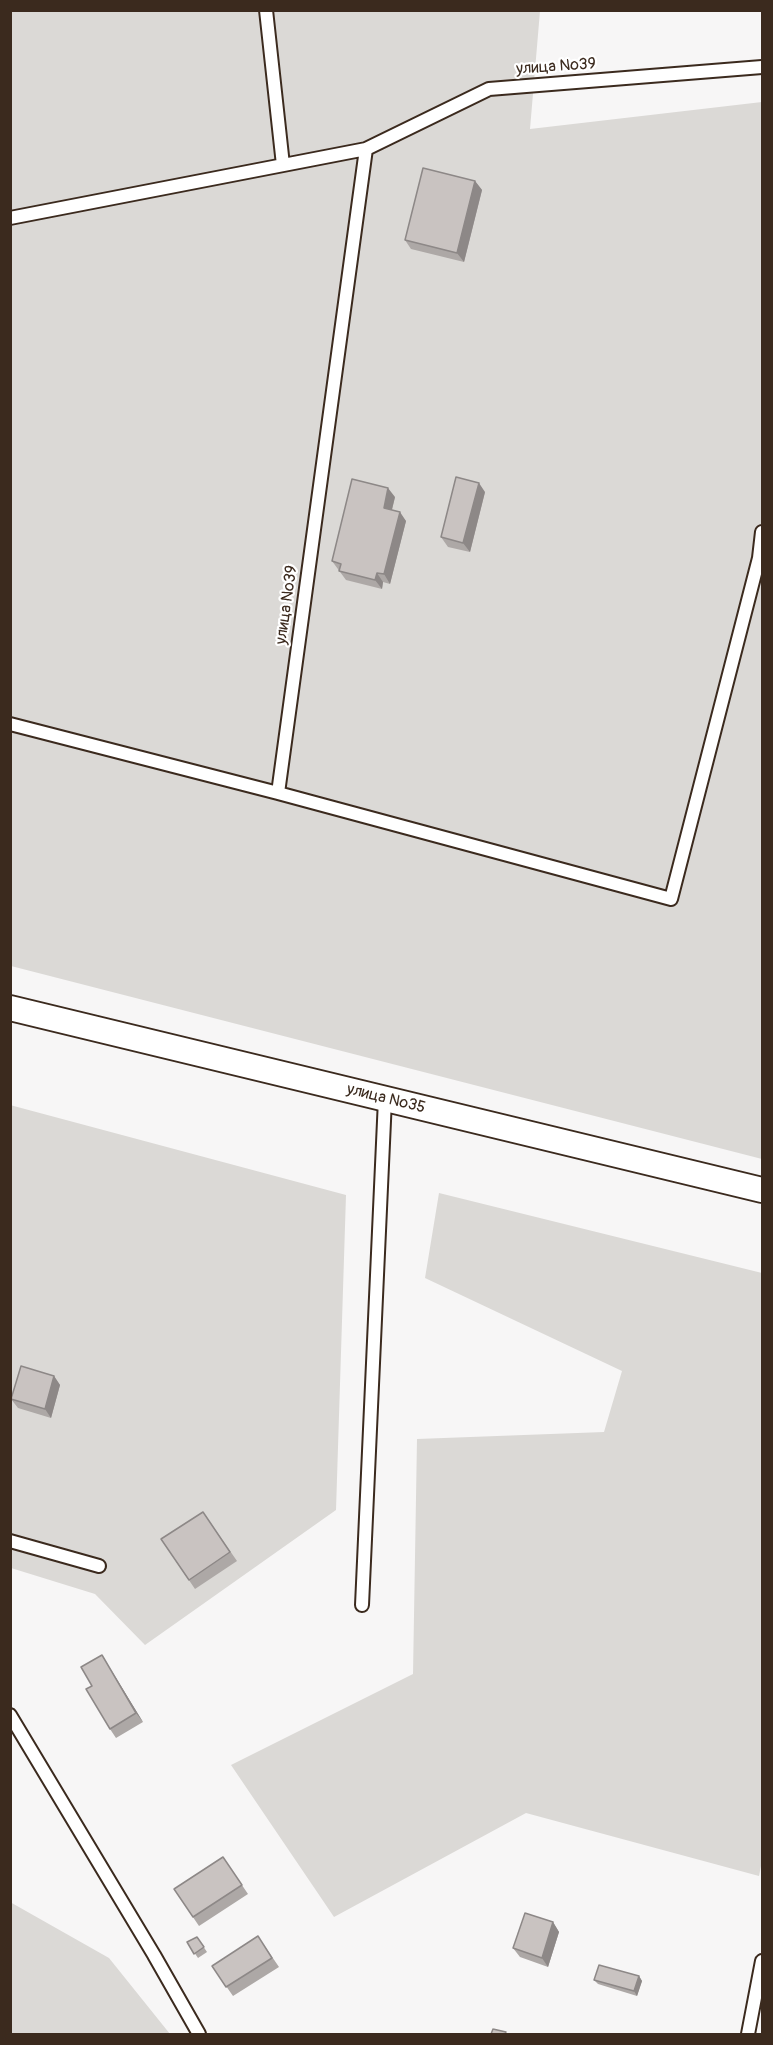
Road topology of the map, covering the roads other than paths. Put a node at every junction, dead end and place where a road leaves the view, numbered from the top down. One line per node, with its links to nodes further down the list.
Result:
1 (266, 10): 4 (lane)
2 (762, 67): 3 (lane, улица №39)
3 (366, 149): 4 (lane, улица №39); 8 (lane, улица №39)
4 (283, 165): 5 (lane, улица №39)
5 (10, 218)
6 (762, 532): 8 (lane)
7 (10, 724): 8 (lane)
8 (278, 793)
9 (10, 1008): 10 (street, улица №35)
10 (385, 1099): 11 (street, улица №35); 14 (lane)
11 (762, 1190)
12 (10, 1541): 13 (lane)
13 (99, 1566)
14 (362, 1605)
15 (10, 1715): 17 (lane)
16 (762, 1961): 18 (lane)
17 (199, 2034)
18 (748, 2034)

